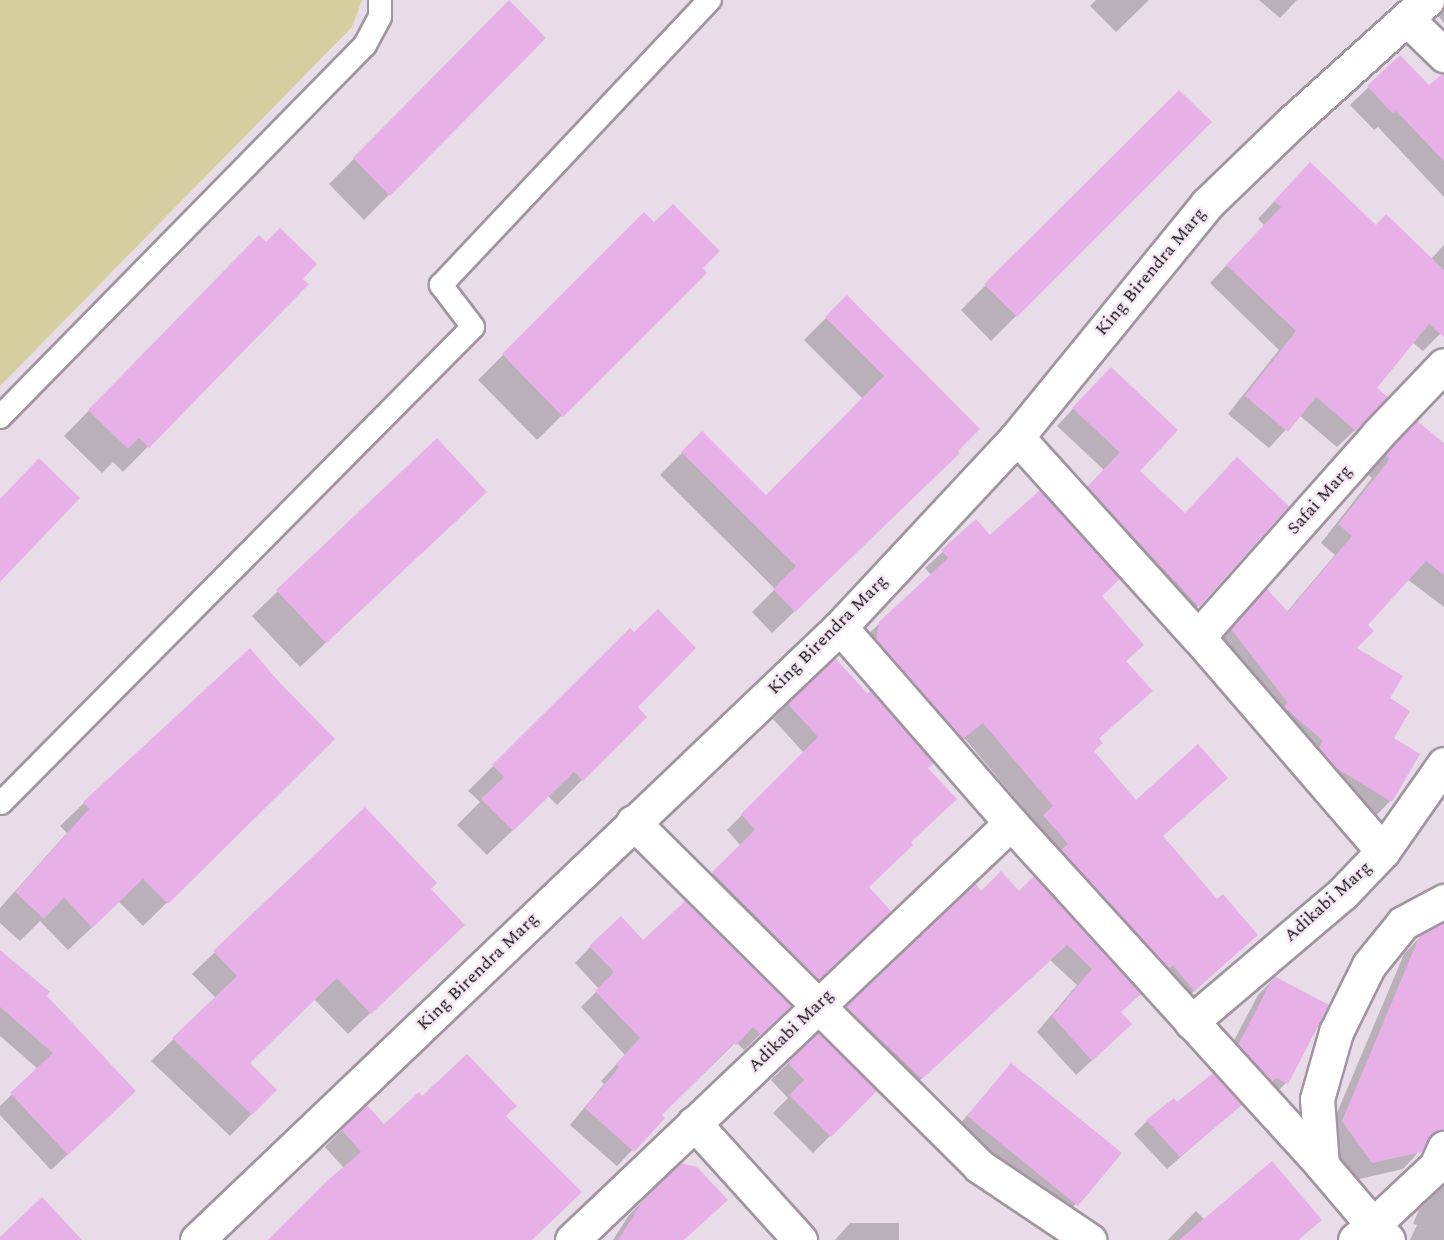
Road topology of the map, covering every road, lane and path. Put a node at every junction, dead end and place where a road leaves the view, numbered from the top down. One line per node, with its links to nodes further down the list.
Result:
1 (380, 0): 6 (lane)
2 (710, 0): 11 (lane)
3 (1417, 9): 4 (street); 7 (street, King Birendra Marg)
4 (1444, 55)
5 (1444, 365): 9 (street, Safai Marg)
6 (0, 417)
7 (1017, 437): 8 (street, King Birendra Marg); 9 (street)
8 (840, 627): 12 (street, King Birendra Marg); 13 (street)
9 (1198, 637): 14 (street)
10 (1444, 764): 14 (street, Adikabi Marg)
11 (0, 804)
12 (633, 822): 16 (street); 22 (street, King Birendra Marg)
13 (1011, 823): 16 (street, Adikabi Marg); 17 (street)
14 (1383, 851): 17 (street, Adikabi Marg)
15 (1444, 901): 20 (street)
16 (817, 1006): 18 (street, Adikabi Marg); 25 (street)
17 (1191, 1022): 20 (street)
18 (694, 1123): 23 (street, Adikabi Marg); 24 (street)
19 (1444, 1148): 21 (street)
20 (1322, 1165): 21 (street)
21 (1372, 1235)
22 (197, 1240)
23 (572, 1240)
24 (800, 1240)
25 (1089, 1240)

